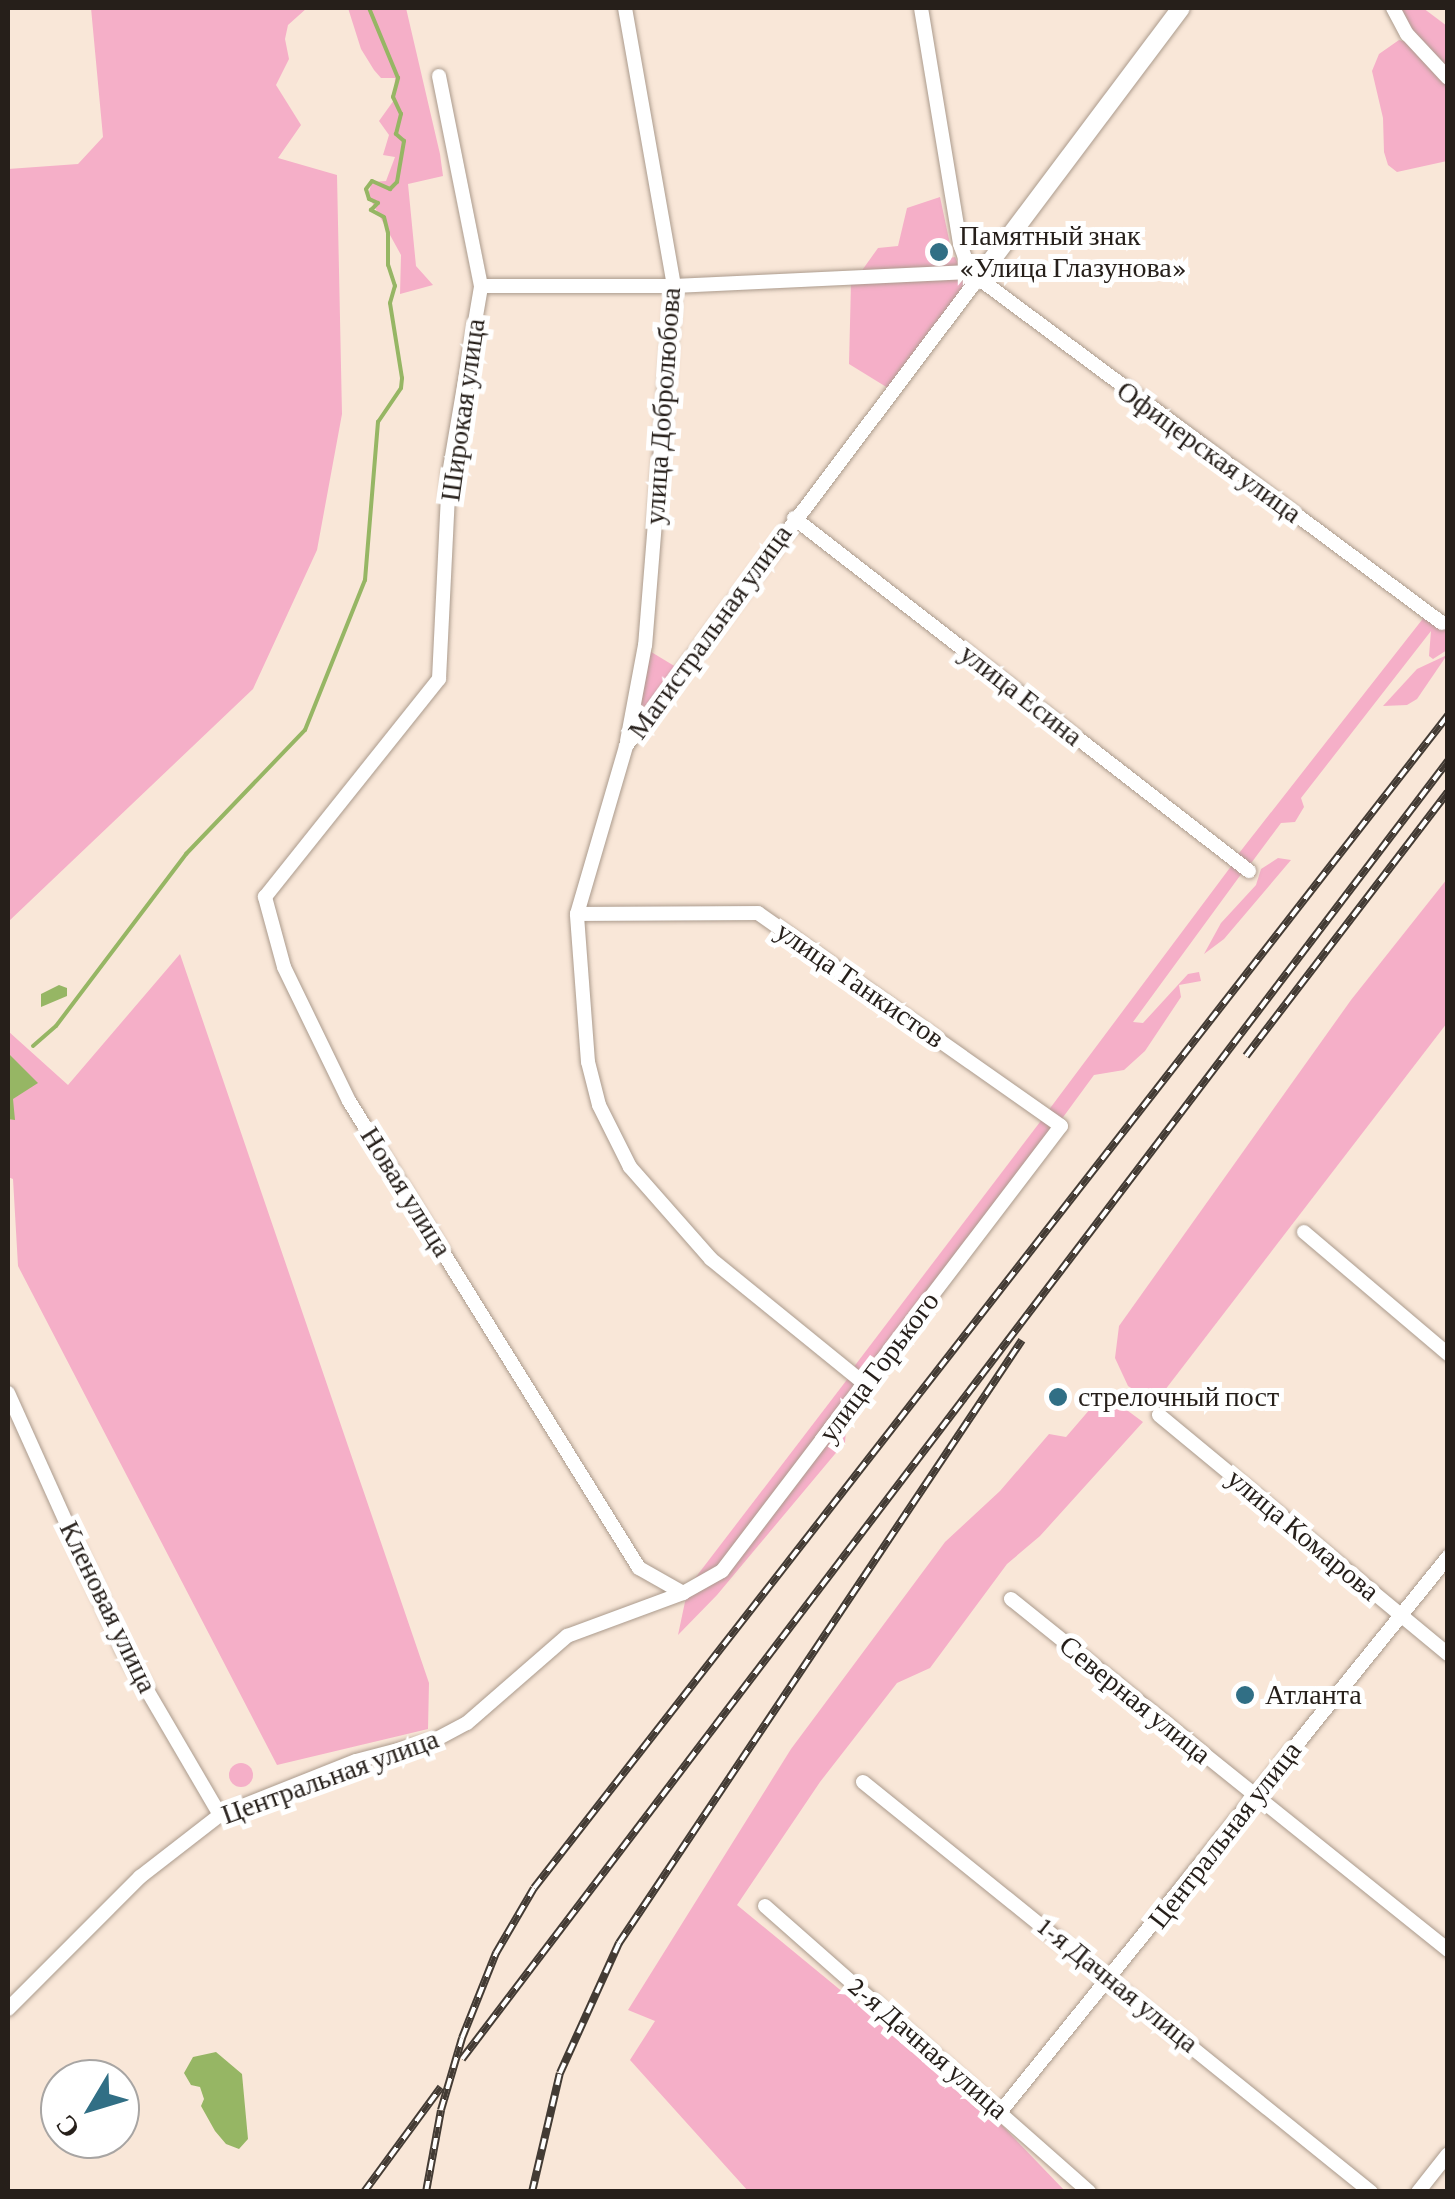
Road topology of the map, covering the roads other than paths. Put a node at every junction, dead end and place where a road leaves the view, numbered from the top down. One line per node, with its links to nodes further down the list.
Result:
1 (625, 8): 9 (street, улица Добролюбова)
2 (921, 8): 7 (street)
3 (1182, 8): 7 (street, Магистральная улица)
4 (1393, 8): 6 (street)
5 (439, 76): 8 (street)
6 (1448, 78)
7 (973, 276): 9 (street, Широкая улица); 10 (street, Магистральная улица); 11 (street, Офицерская улица)
8 (481, 286): 9 (street, Широкая улица); 13 (street, Широкая улица)
9 (674, 286): 12 (street, улица Добролюбова)
10 (794, 518): 12 (street, Магистральная улица); 14 (street, улица Есина)
11 (1442, 624)
12 (626, 746): 15 (street, Магистральная улица)
13 (368, 768): 23 (street, Новая улица)
14 (1248, 872)
15 (577, 914): 16 (street, улица Танкистов); 19 (street, Магистральная улица)
16 (1061, 1126): 19 (street, улица Горького)
17 (1304, 1232): 18 (street)
18 (1448, 1354)
19 (866, 1385): 23 (street, улица Горького)
20 (8, 1393): 29 (street, Кленовая улица)
21 (1159, 1415): 25 (street, улица Комарова)
22 (1448, 1557): 25 (street, Центральная улица)
23 (683, 1593): 29 (street, Центральная улица)
24 (1011, 1598): 28 (street, Северная улица)
25 (1400, 1615): 26 (street, улица Комарова); 28 (street, Центральная улица)
26 (1448, 1654)
27 (863, 1782): 32 (street, 1-я Дачная улица)
28 (1254, 1797): 31 (street, Северная улица); 32 (street, Центральная улица)
29 (220, 1815): 33 (street, Центральная улица)
30 (765, 1906): 34 (street, 2-я Дачная улица)
31 (1448, 1950)
32 (1112, 1979): 34 (street, Центральная улица); 37 (street, 1-я Дачная улица)
33 (8, 2009)
34 (1002, 2111): 36 (street, 2-я Дачная улица)
35 (1448, 2154): 38 (street)
36 (1089, 2192)
37 (1371, 2192)
38 (1418, 2192)

